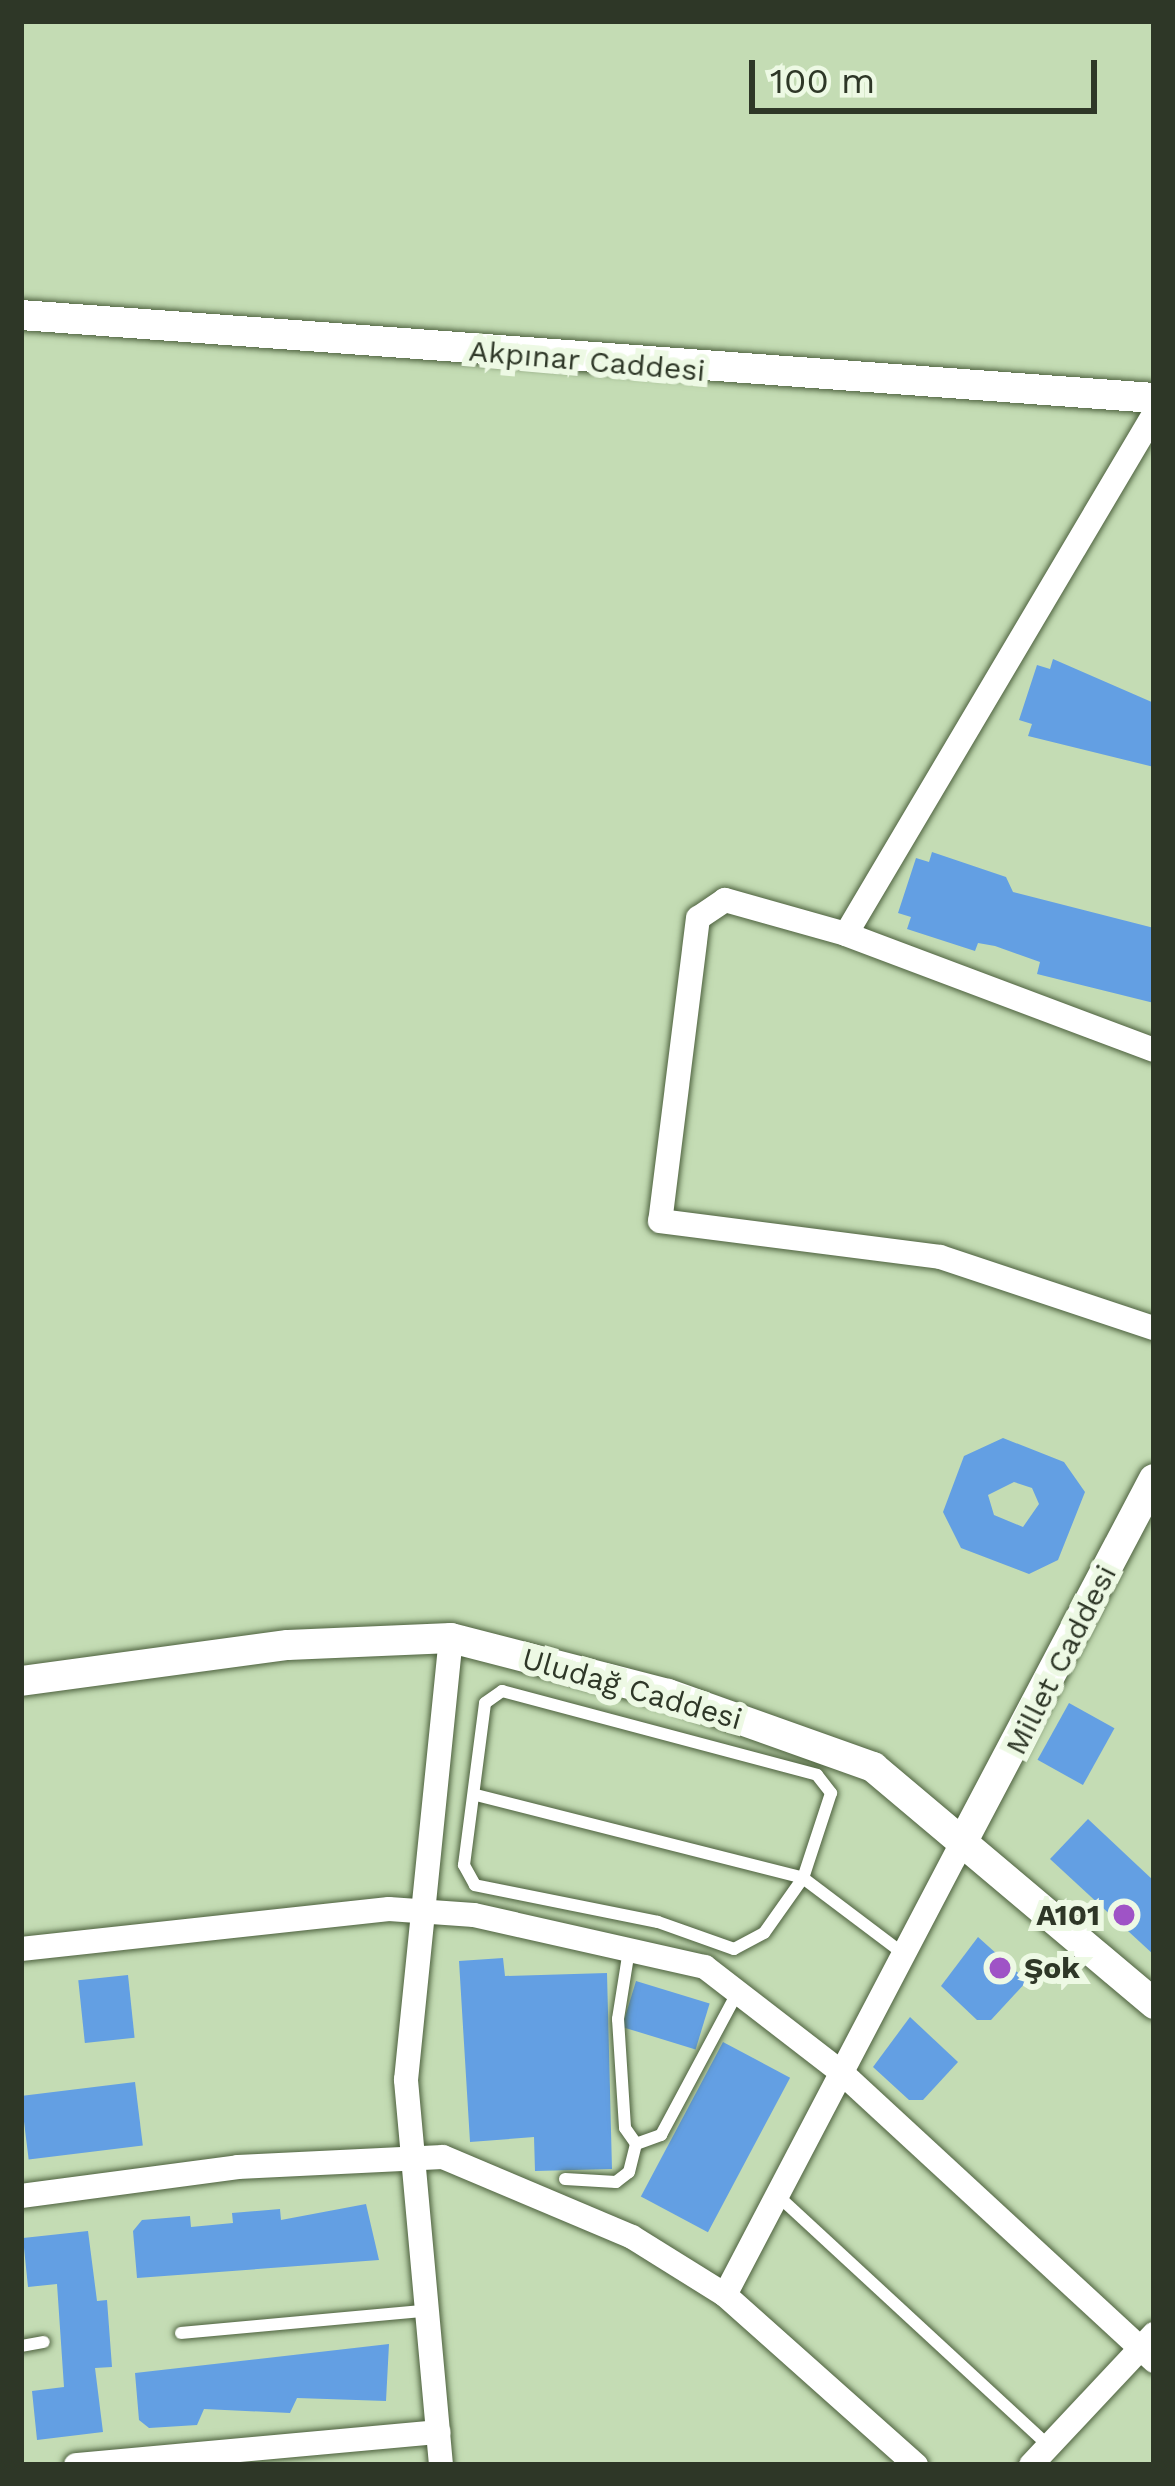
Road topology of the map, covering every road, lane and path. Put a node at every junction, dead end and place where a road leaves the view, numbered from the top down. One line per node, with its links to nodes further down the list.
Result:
1 (21, 315): 2 (street, Akpınar Caddesi)
2 (1154, 398)
3 (1154, 414): 4 (street)
4 (846, 934): 5 (street); 6 (street)
5 (1154, 1050)
6 (1154, 1328)
7 (1154, 1479): 11 (street, Millet Caddesi)
8 (452, 1638): 9 (street, Uludağ Caddesi); 11 (street, Uludağ Caddesi); 13 (street)
9 (21, 1682)
10 (476, 1795): 12 (lane); 12 (lane); 12 (lane)
11 (964, 1839): 16 (street); 18 (street, Uludağ Caddesi)
12 (802, 1878): 16 (lane)
13 (417, 1911): 14 (street); 15 (street); 21 (street)
14 (21, 1948)
15 (629, 1950): 17 (street); 20 (lane)
16 (904, 1954): 19 (street)
17 (738, 1992): 19 (street); 20 (lane)
18 (1154, 2004)
19 (842, 2072): 23 (street); 30 (street)
20 (636, 2144): 22 (lane)
21 (407, 2159): 24 (street); 25 (street); 26 (street)
22 (565, 2180)
23 (777, 2195): 25 (street); 32 (lane)
24 (21, 2196)
25 (725, 2295): 35 (street)
26 (424, 2311): 27 (lane); 31 (street)
27 (181, 2333)
28 (44, 2342): 29 (lane)
29 (21, 2346)
30 (1150, 2348): 32 (street)
31 (438, 2432): 33 (street); 34 (street)
32 (1049, 2446): 36 (street)
33 (76, 2465)
34 (442, 2465)
35 (916, 2465)
36 (1031, 2465)

